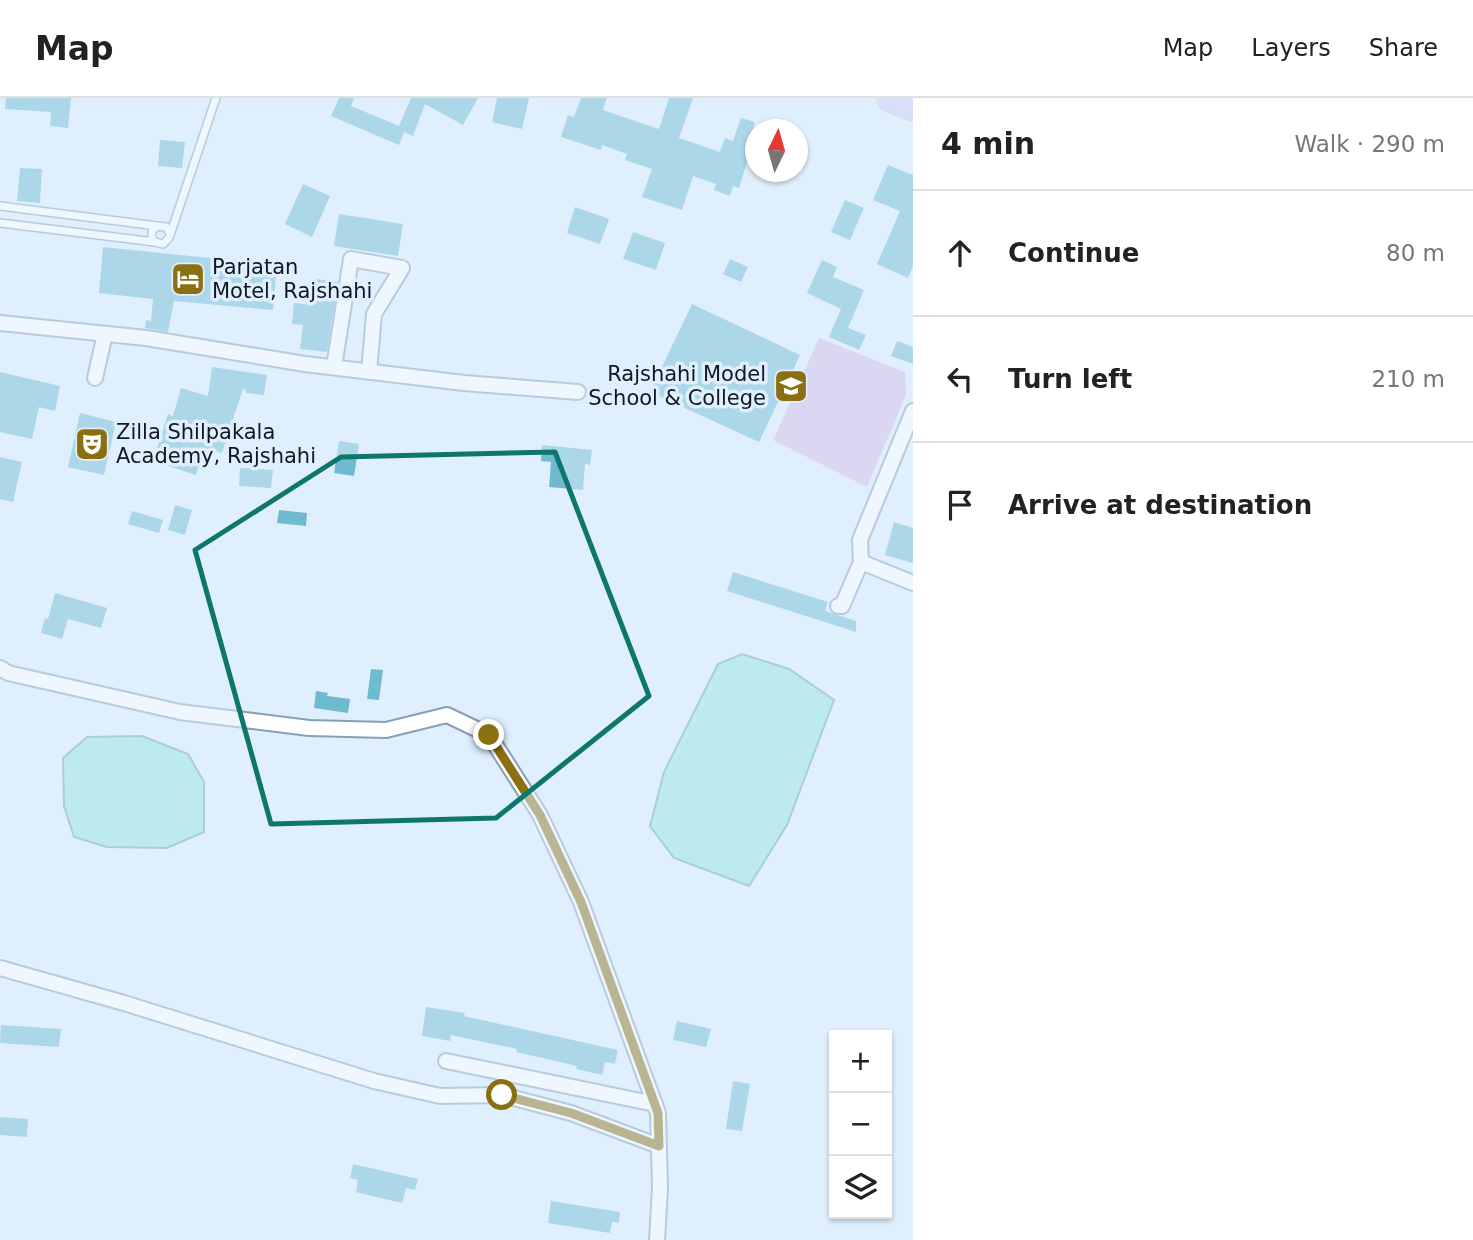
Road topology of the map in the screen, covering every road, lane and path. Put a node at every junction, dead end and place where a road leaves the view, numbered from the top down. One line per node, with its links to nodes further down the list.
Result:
1 (216, 98): 7 (lane)
2 (891, 98): 3 (highway)
3 (913, 107)
4 (0, 206): 6 (lane)
5 (0, 223): 8 (lane)
6 (157, 226): 7 (lane); 8 (lane)
7 (169, 238): 8 (lane)
8 (155, 242)
9 (0, 323): 10 (street)
10 (105, 334): 11 (street); 13 (street)
11 (334, 368): 12 (street); 12 (street)
12 (369, 372): 14 (street)
13 (95, 378)
14 (578, 392)
15 (913, 411): 16 (street)
16 (861, 562): 17 (street); 18 (street)
17 (913, 583)
18 (838, 606)
19 (0, 668): 22 (street)
20 (0, 968): 23 (street)
21 (446, 1061): 22 (street)
22 (654, 1104): 23 (street)
23 (659, 1146): 24 (street)
24 (657, 1240)

